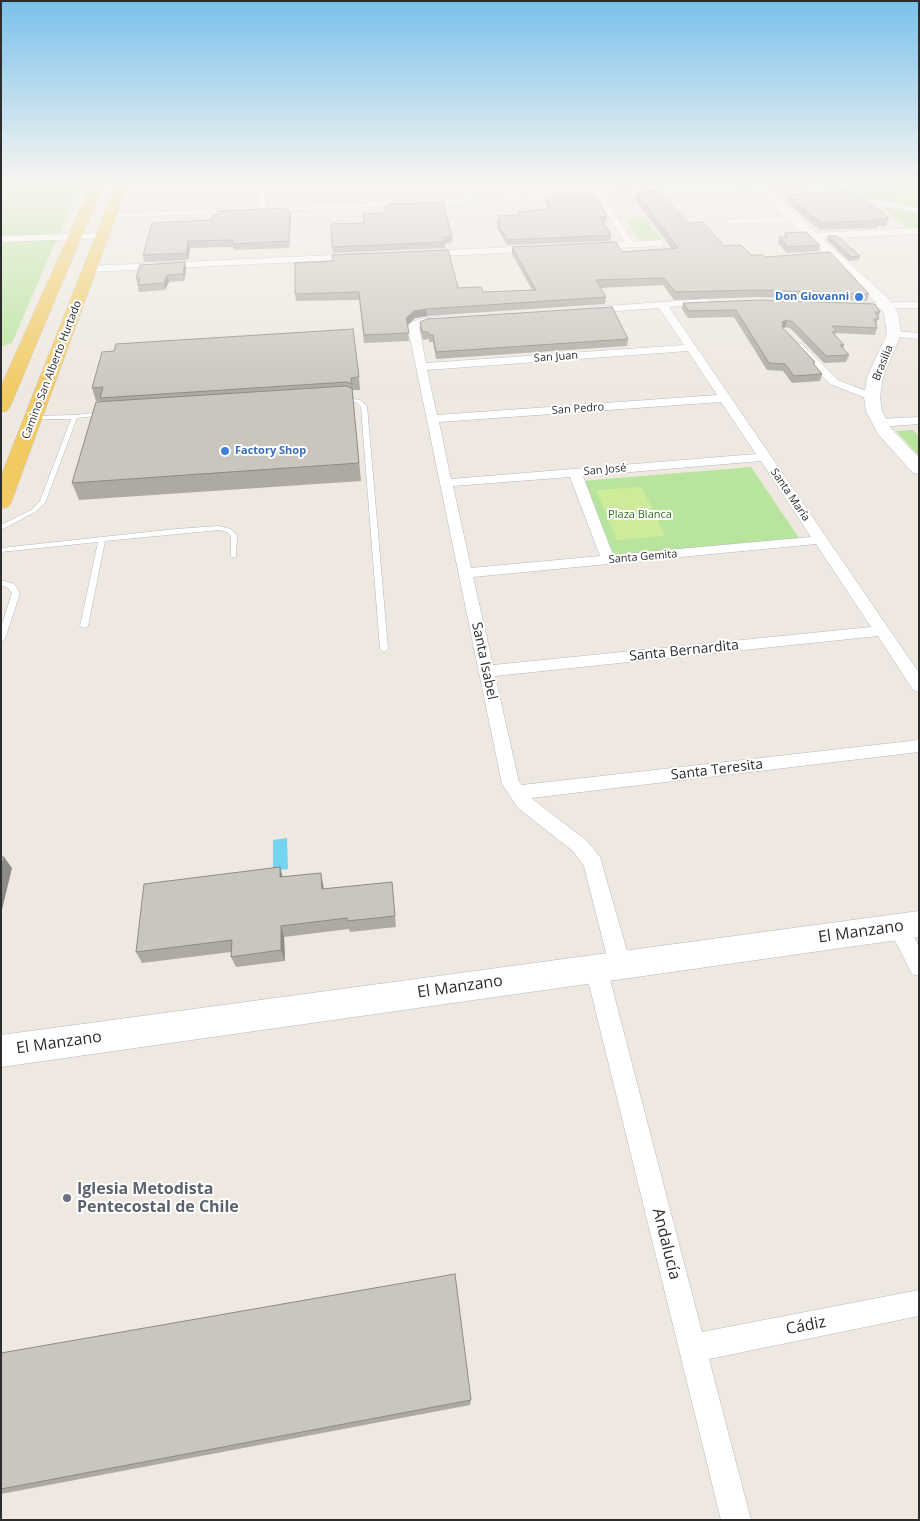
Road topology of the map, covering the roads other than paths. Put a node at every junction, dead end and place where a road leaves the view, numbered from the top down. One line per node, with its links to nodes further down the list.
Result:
1 (68, 252): 23 (main road)
2 (96, 252): 7 (main road, Camino San Alberto Hurtado)
3 (462, 252): 5 (street)
4 (825, 252): 12 (street, Brasilia)
5 (420, 254)
6 (362, 257): 7 (street)
7 (90, 269): 25 (main road, Camino San Alberto Hurtado)
8 (718, 302): 9 (street)
9 (662, 305): 13 (street); 18 (street, Santa María)
10 (843, 305): 12 (street)
11 (919, 305): 12 (street)
12 (887, 307): 15 (street, Brasilia)
13 (577, 311)
14 (455, 319): 19 (street, Santa Isabel)
15 (894, 334): 16 (street); 20 (street, Brasilia)
16 (919, 336)
17 (792, 339): 20 (street)
18 (691, 348): 19 (street, San Juan); 21 (street, Santa María)
19 (421, 367): 27 (street, Santa Isabel)
20 (872, 397): 29 (street, Brasilia)
21 (725, 398): 27 (street, San Pedro); 30 (street, Santa María)
22 (338, 399): 46 (lane)
23 (1, 407)
24 (111, 414): 26 (lane)
25 (34, 416): 26 (lane); 34 (main road, Camino San Alberto Hurtado)
26 (75, 417): 35 (lane)
27 (432, 419): 33 (street, Santa Isabel)
28 (919, 420): 29 (street)
29 (879, 423): 31 (street, Brasilia)
30 (765, 457): 32 (street, San José); 37 (street, Santa María)
31 (919, 469)
32 (574, 472): 33 (street, San José); 40 (street)
33 (446, 482): 41 (street, Santa Isabel)
34 (1, 503)
35 (1, 528)
36 (102, 539): 38 (lane); 39 (lane); 43 (lane)
37 (820, 540): 40 (street, Santa Gemita); 44 (street, Santa María)
38 (1, 550)
39 (234, 556)
40 (608, 560): 41 (street, Santa Gemita)
41 (465, 574): 47 (street, Santa Isabel)
42 (1, 582): 45 (lane)
43 (84, 626)
44 (882, 631): 47 (street, Santa Bernardita); 48 (street, Santa María)
45 (1, 639)
46 (384, 649)
47 (486, 671): 50 (street, Santa Isabel)
48 (919, 686)
49 (919, 746): 50 (street, Santa Teresita)
50 (516, 793): 52 (street, Santa Isabel)
51 (909, 926): 52 (street, El Manzano); 53 (street)
52 (608, 966): 54 (street, El Manzano); 56 (street, Andalucía)
53 (919, 967)
54 (1, 1051)
55 (919, 1303): 56 (street, Cádiz)
56 (692, 1348): 57 (street, Andalucía)
57 (736, 1520)

